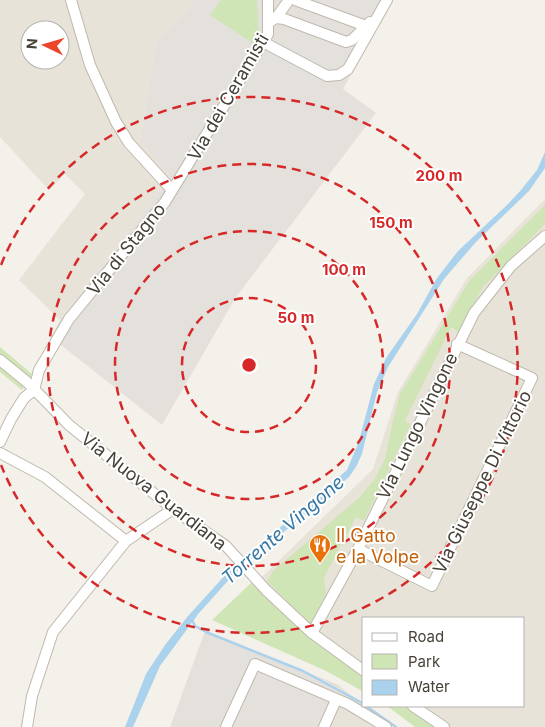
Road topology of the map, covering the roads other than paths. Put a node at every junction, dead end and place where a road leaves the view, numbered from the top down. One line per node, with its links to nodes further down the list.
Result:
1 (71, 0): 10 (street, Via di Stagno)
2 (268, 0): 7 (street, Via dei Ceramisti)
3 (289, 0): 7 (street)
4 (295, 0): 8 (street)
5 (387, 0): 6 (street)
6 (378, 15): 8 (street); 9 (street)
7 (272, 21): 8 (street); 9 (street, Via dei Ceramisti)
8 (366, 26)
9 (263, 42): 10 (street, Via dei Ceramisti)
10 (172, 190): 14 (street, Via di Stagno)
11 (545, 236): 12 (street, Via Lungo Vingone)
12 (457, 344): 19 (street, Via Lungo Vingone); 19 (street, Via Giuseppe Di Vittorio)
13 (0, 360): 14 (street, Via Nuova Guardiana)
14 (34, 390): 15 (street, Via di Stagno); 17 (street, Via Nuova Guardiana)
15 (0, 442)
16 (0, 454): 18 (street)
17 (174, 509): 18 (street); 20 (street, Via Nuova Guardiana)
18 (126, 541): 24 (street)
19 (358, 549): 20 (street, Via Lungo Vingone)
20 (312, 633): 21 (street, Via Nuova Guardiana)
21 (362, 670)
22 (336, 700): 25 (street); 26 (street); 27 (street)
23 (414, 707): 28 (street)
24 (27, 727)
25 (226, 727)
26 (324, 727)
27 (386, 727)
28 (444, 727)

